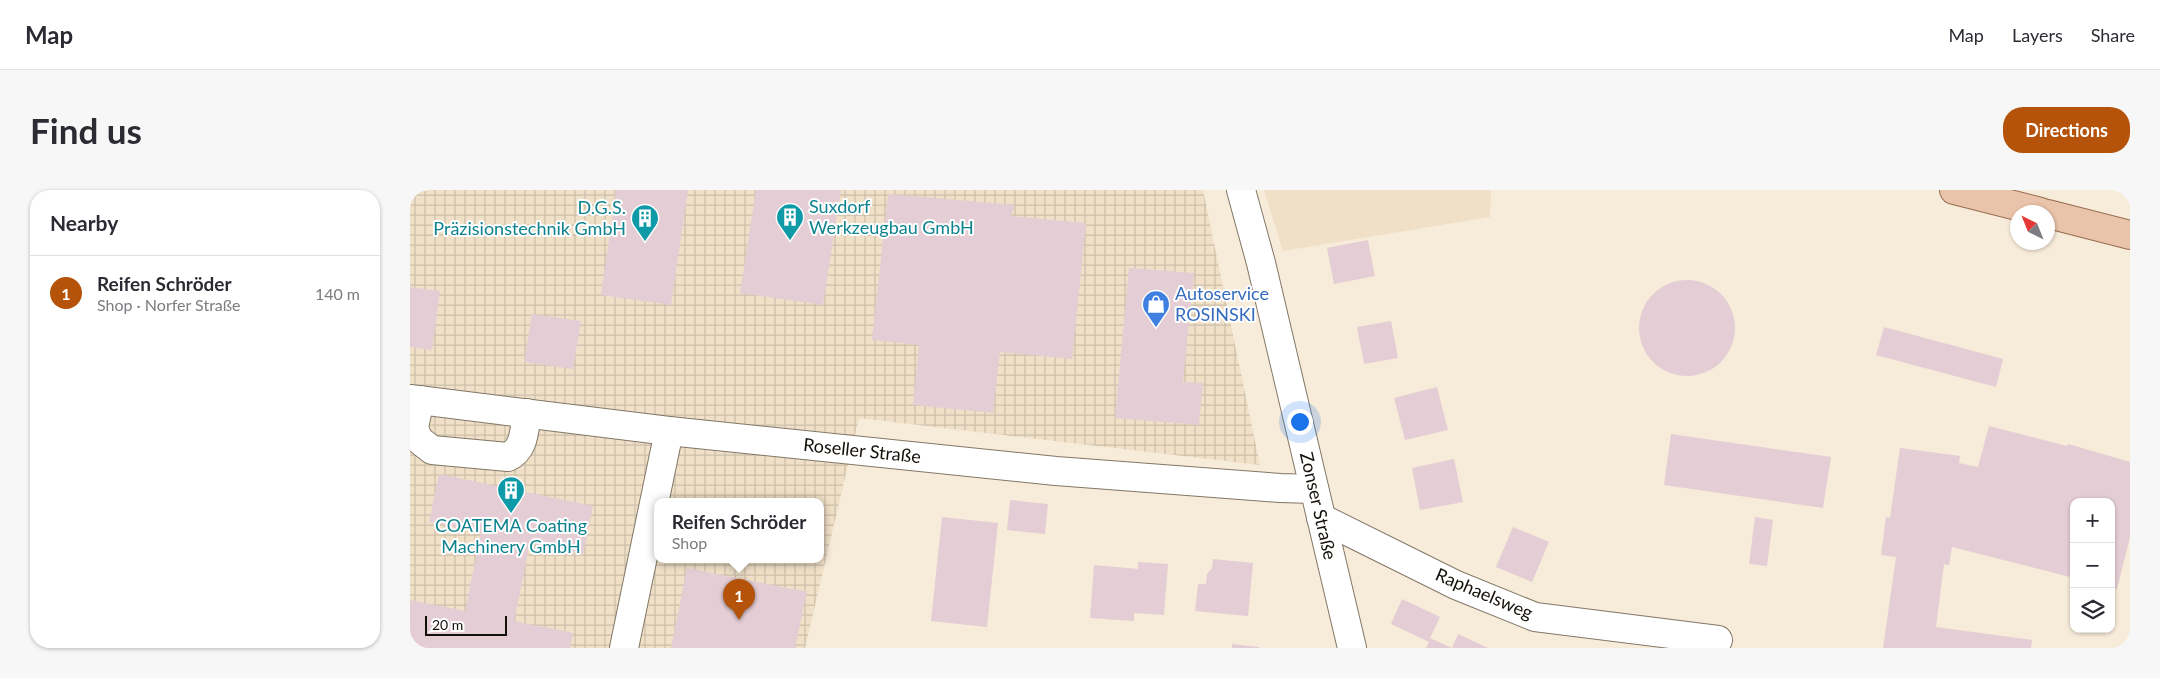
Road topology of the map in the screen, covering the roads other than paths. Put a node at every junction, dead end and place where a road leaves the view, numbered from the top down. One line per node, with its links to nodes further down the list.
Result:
1 (1241, 190): 9 (street, Zonser Straße)
2 (1954, 190): 3 (main road)
3 (2013, 205)
4 (2055, 216): 5 (main road)
5 (2130, 235)
6 (415, 400): 7 (street, Roseller Straße); 7 (street)
7 (527, 413): 8 (street, Roseller Straße)
8 (669, 430): 9 (street, Roseller Straße); 10 (street)
9 (1314, 488): 12 (street, Zonser Straße)
10 (655, 498)
11 (654, 503): 14 (street)
12 (1321, 518): 13 (street, Raphaelsweg); 15 (street, Zonser Straße)
13 (1718, 640)
14 (624, 648)
15 (1352, 648)

